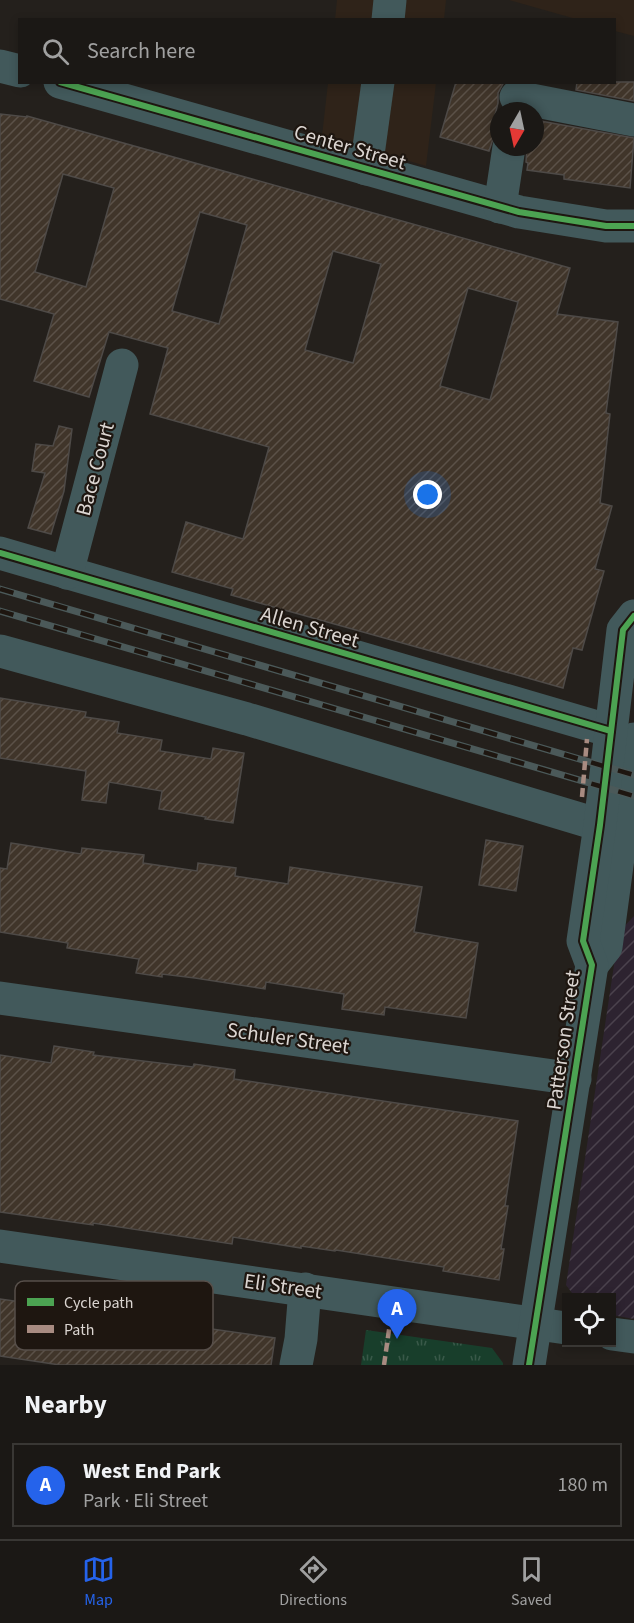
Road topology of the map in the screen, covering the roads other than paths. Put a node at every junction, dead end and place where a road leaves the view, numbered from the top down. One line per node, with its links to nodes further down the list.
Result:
1 (390, 0): 2 (street)
2 (388, 18)
3 (0, 66): 4 (street)
4 (18, 70)
5 (67, 84): 10 (street, Center Street)
6 (378, 84): 10 (street)
7 (517, 97): 8 (street)
8 (634, 120)
9 (508, 156): 11 (street)
10 (366, 169): 11 (street, Center Street)
11 (500, 207): 12 (street, Center Street)
12 (634, 226)
13 (122, 365): 15 (street, Bace Court)
14 (0, 553): 15 (street, Allen Street)
15 (67, 573): 18 (street, Allen Street)
16 (634, 616): 18 (street, Patterson Street)
17 (0, 651): 19 (street)
18 (622, 735): 19 (street, Patterson Street); 20 (street, Patterson Street)
19 (600, 825): 21 (street, Patterson Street)
20 (625, 884): 21 (street, Patterson Street)
21 (592, 965): 23 (street, Patterson Street)
22 (0, 998): 23 (street, Schuler Street)
23 (575, 1079): 26 (street, Patterson Street)
24 (0, 1245): 25 (street, Eli Street)
25 (305, 1289): 26 (street, Eli Street); 30 (street)
26 (535, 1323): 27 (street, Eli Street); 31 (street, Patterson Street)
27 (562, 1327)
28 (616, 1335): 29 (street)
29 (634, 1337)
30 (296, 1365)
31 (529, 1365)

